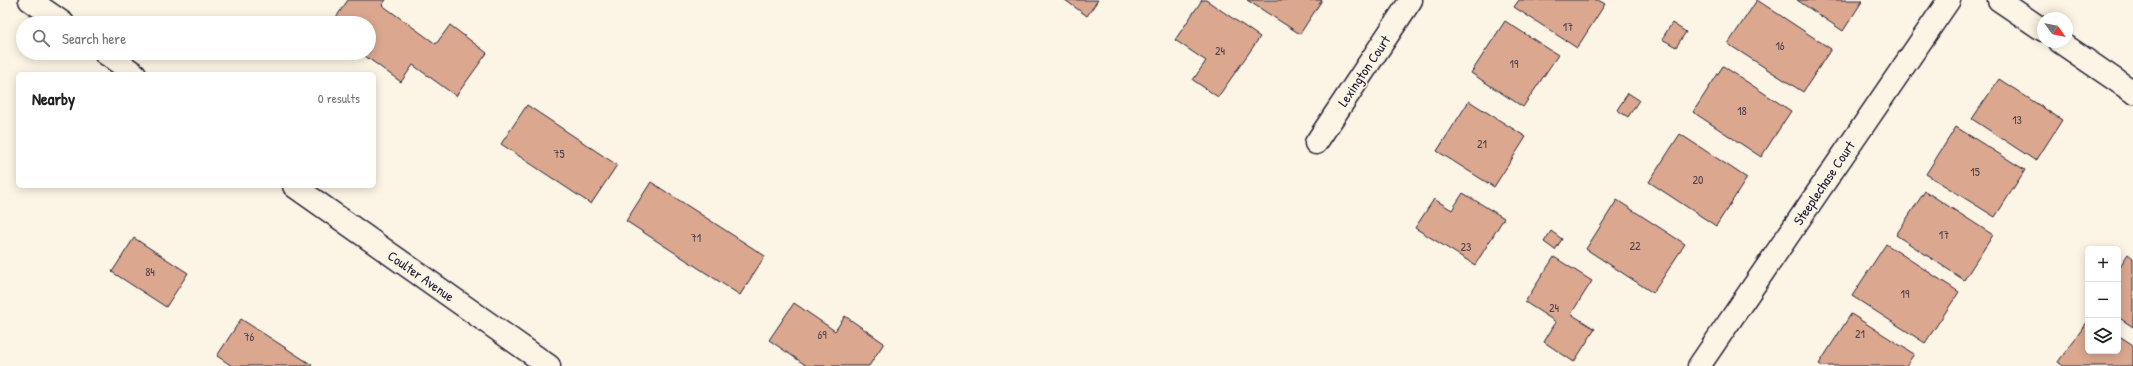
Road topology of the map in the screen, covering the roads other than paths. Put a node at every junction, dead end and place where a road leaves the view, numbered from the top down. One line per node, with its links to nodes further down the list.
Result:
1 (30, 0): 5 (street)
2 (1411, 0): 11 (street, Lexington Court)
3 (1949, 0): 14 (street, Steeplechase Court)
4 (1999, 0): 6 (street)
5 (53, 16)
6 (2037, 26)
7 (2069, 48): 10 (street)
8 (115, 60): 9 (street)
9 (132, 72)
10 (2133, 92)
11 (1316, 143)
12 (297, 188): 13 (street, Coulter Avenue)
13 (549, 366)
14 (1699, 366)

